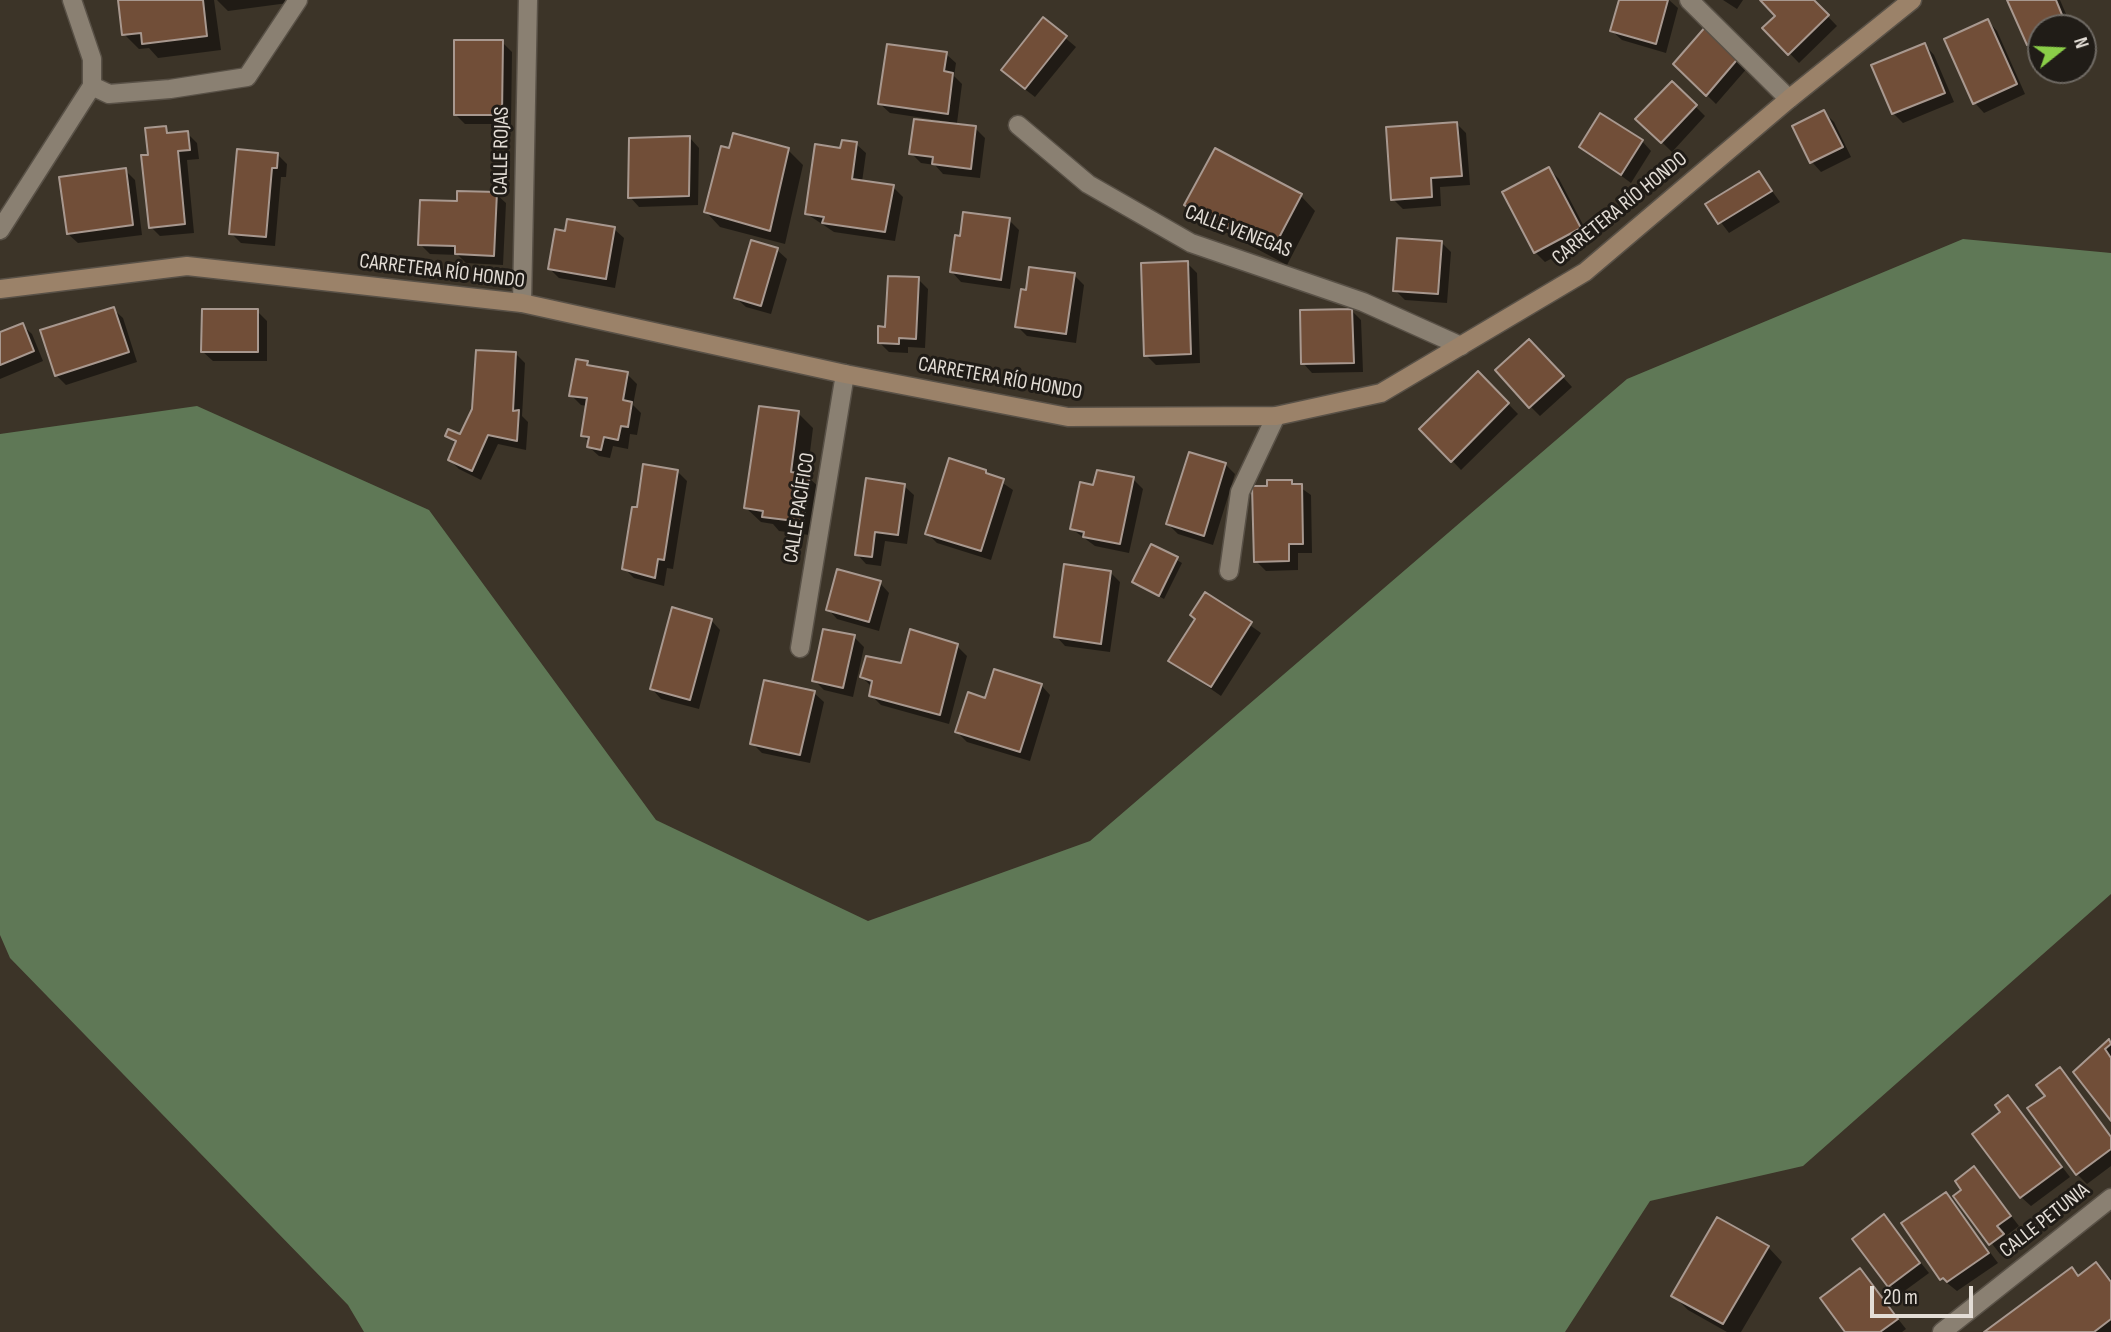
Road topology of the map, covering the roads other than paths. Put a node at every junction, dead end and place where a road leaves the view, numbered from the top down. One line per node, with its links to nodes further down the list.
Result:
1 (72, 0): 6 (street)
2 (298, 0): 6 (street)
3 (528, 0): 11 (street, CALLE ROJAS)
4 (1689, 0): 7 (street)
5 (1912, 0): 7 (street, CARRETERA RÍO HONDO)
6 (92, 86): 9 (street)
7 (1789, 99): 12 (street, CARRETERA RÍO HONDO)
8 (1018, 125): 12 (street, CALLE VENEGAS)
9 (0, 230)
10 (0, 289): 11 (street, CARRETERA RÍO HONDO)
11 (522, 303): 13 (street, CARRETERA RÍO HONDO)
12 (1461, 346): 14 (street, CARRETERA RÍO HONDO)
13 (845, 374): 14 (street, CARRETERA RÍO HONDO); 16 (street, CALLE PACÍFICO)
14 (1276, 416): 15 (street)
15 (1228, 571)
16 (800, 648)
17 (2111, 1198): 18 (street, CALLE PETUNIA)
18 (1942, 1332)

